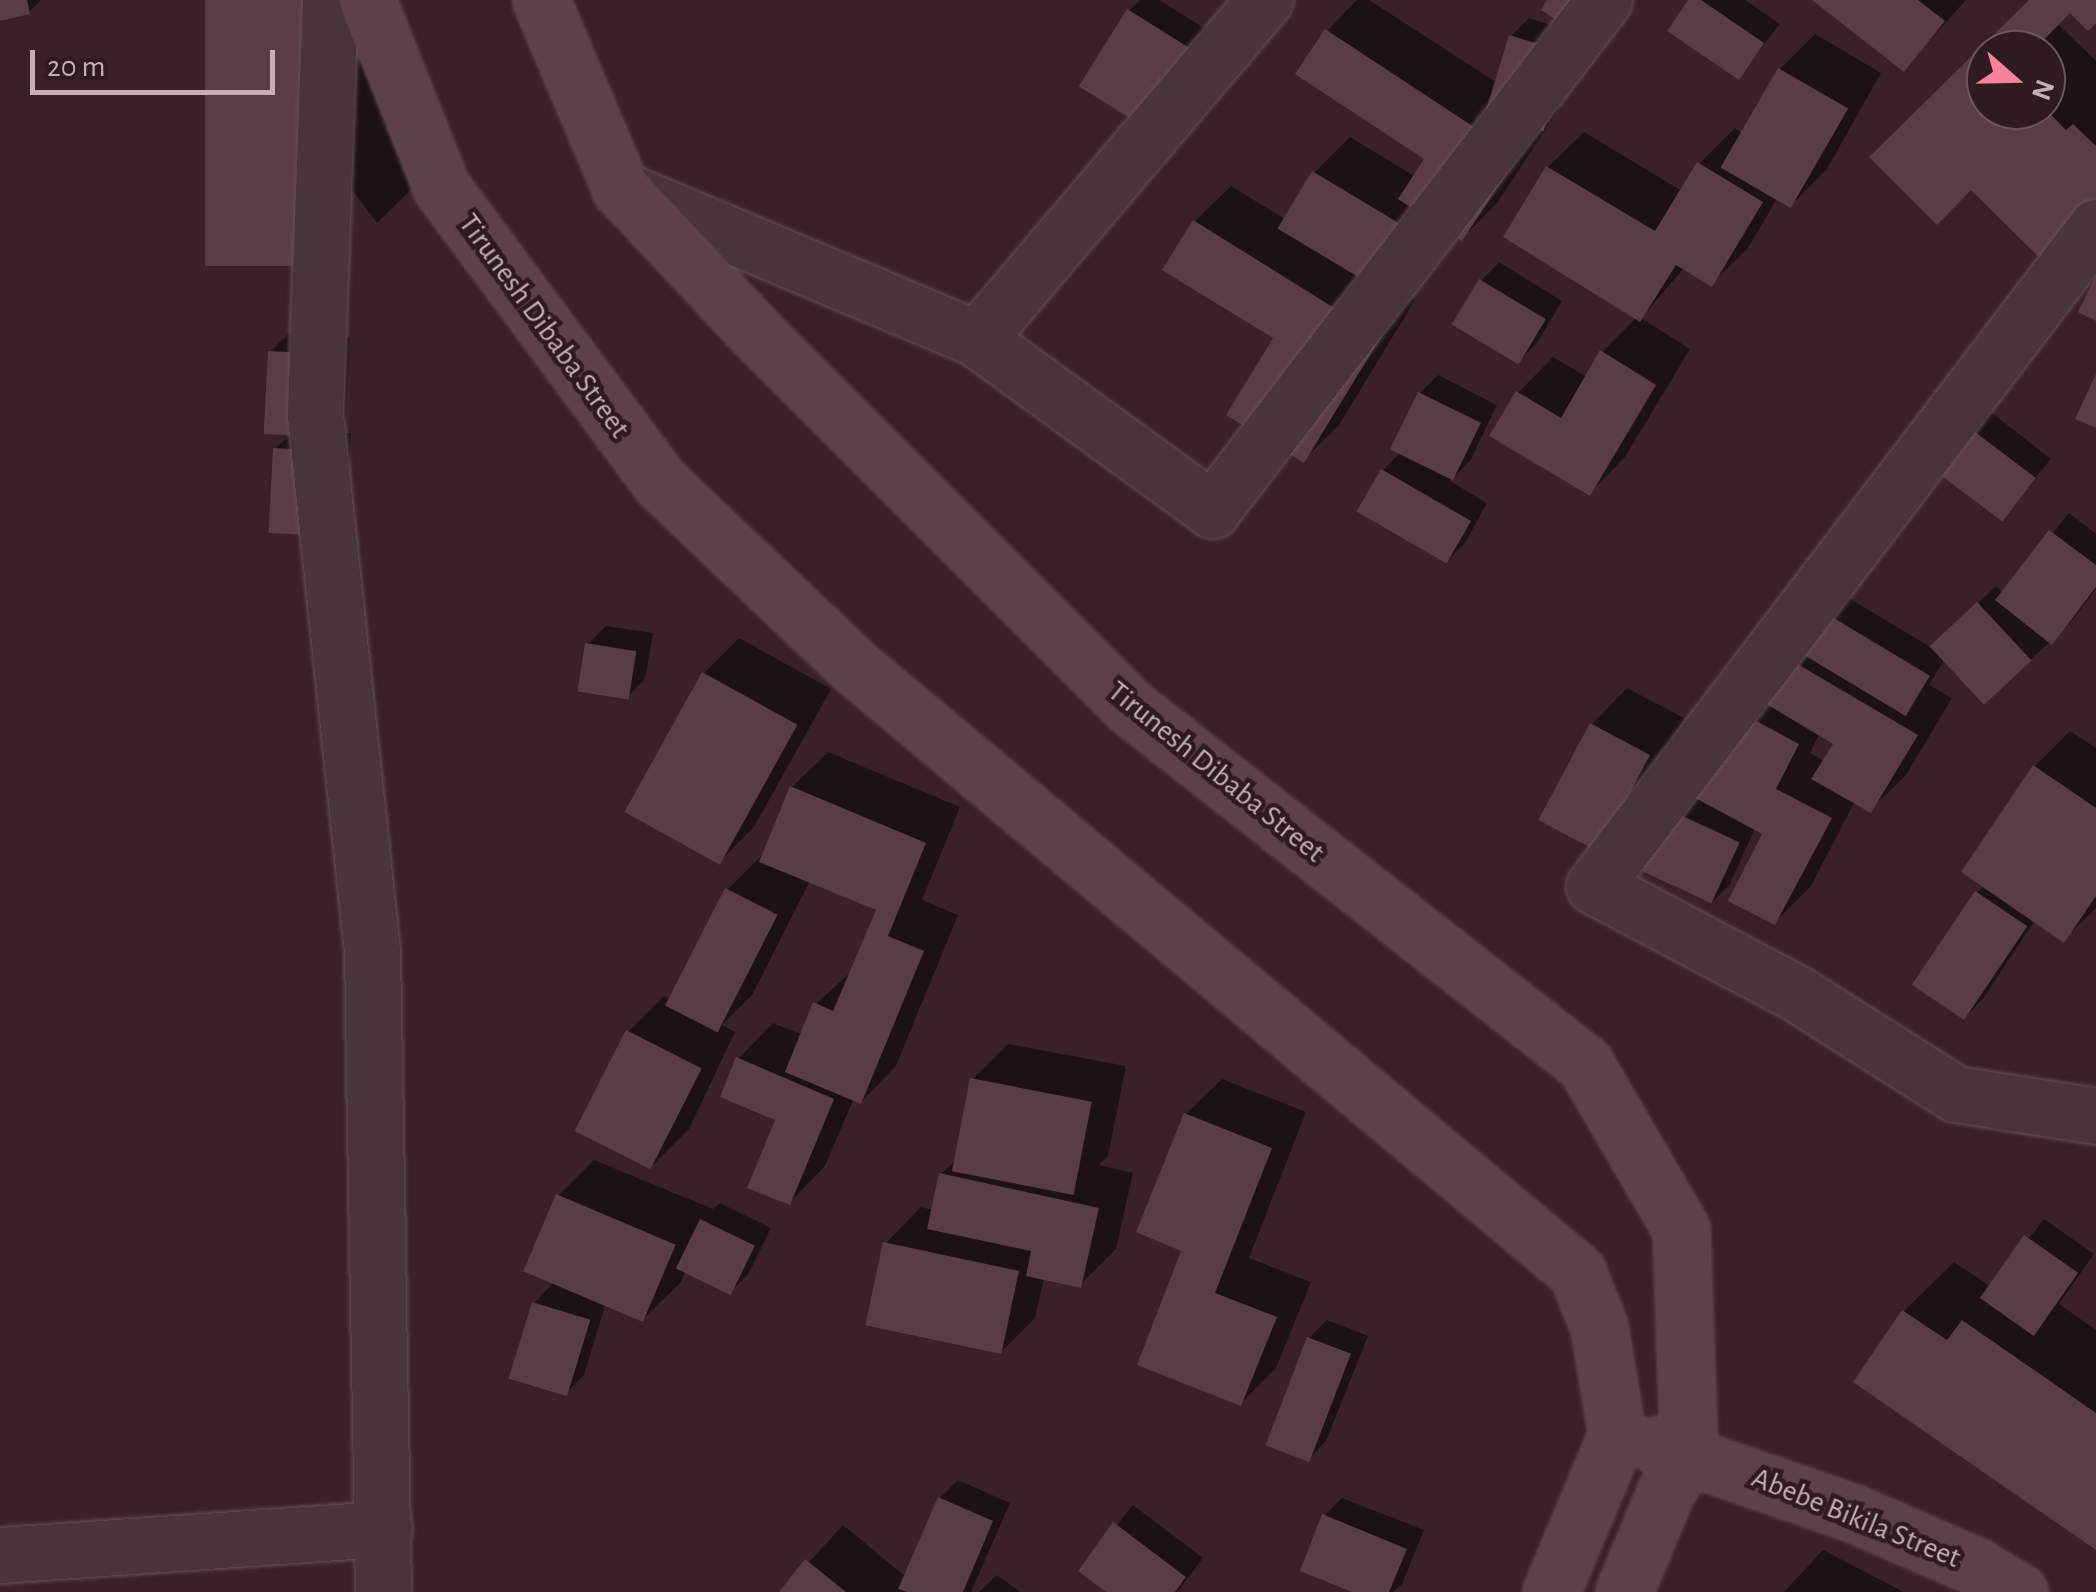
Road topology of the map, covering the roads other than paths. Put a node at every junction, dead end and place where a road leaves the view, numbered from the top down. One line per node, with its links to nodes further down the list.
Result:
1 (330, 0): 12 (street)
2 (367, 0): 10 (main road, Tirunesh Dibaba Street)
3 (541, 0): 6 (main road, Tirunesh Dibaba Street)
4 (1265, 0): 8 (street)
5 (1604, 0): 8 (street)
6 (621, 189): 8 (street); 11 (main road, Tirunesh Dibaba Street)
7 (2088, 250): 9 (street)
8 (977, 339)
9 (2096, 1116)
10 (1618, 1434): 11 (main road, Abebe Bikila Street); 15 (main road)
11 (1689, 1455): 16 (main road); 17 (main road, Abebe Bikila Street)
12 (384, 1529): 13 (street); 14 (street)
13 (0, 1555)
14 (383, 1592)
15 (1550, 1592)
16 (1624, 1592)
17 (2019, 1592)

